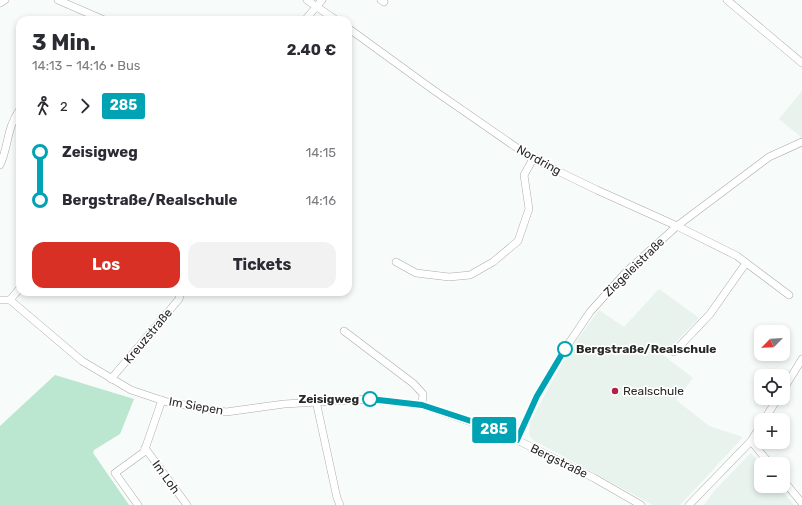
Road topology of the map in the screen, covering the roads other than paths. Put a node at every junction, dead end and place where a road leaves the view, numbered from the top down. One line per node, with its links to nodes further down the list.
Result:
1 (5, 0): 6 (street)
2 (58, 0): 8 (street)
3 (307, 0): 7 (street)
4 (322, 0): 7 (street)
5 (727, 0): 12 (street)
6 (0, 3)
7 (317, 6): 9 (street); 10 (street)
8 (95, 16)
9 (308, 16)
10 (331, 16)
11 (352, 31): 15 (street, Nordring)
12 (802, 63)
13 (16, 115): 16 (street)
14 (802, 142): 17 (street, Ziegeleistraße)
15 (533, 159): 17 (street, Nordring); 18 (street)
16 (0, 165)
17 (677, 226): 19 (street, Nordring); 34 (street, Ziegeleistraße)
18 (396, 262)
19 (746, 263): 21 (street, Nordring); 26 (street)
20 (16, 293): 24 (street)
21 (788, 295)
22 (180, 296): 28 (street, Kreuzstraße)
23 (0, 300): 24 (street)
24 (10, 300): 28 (street, Im Siepen)
25 (344, 331): 32 (street)
26 (674, 352)
27 (802, 359): 29 (street)
28 (111, 379): 30 (street, Im Siepen)
29 (790, 379)
30 (162, 400): 31 (street, Im Siepen); 36 (street, Im Loh)
31 (316, 401): 32 (street, Im Siepen); 42 (street)
32 (422, 405): 34 (street, Bergstraße)
33 (754, 436): 35 (street)
34 (517, 440): 43 (street, Bergstraße)
35 (751, 441): 37 (street); 44 (street)
36 (145, 448): 40 (street, Im Loh); 41 (street, Im Loh)
37 (764, 457)
38 (790, 488): 39 (street)
39 (802, 503)
40 (138, 505)
41 (187, 505)
42 (340, 505)
43 (641, 505)
44 (689, 505)

